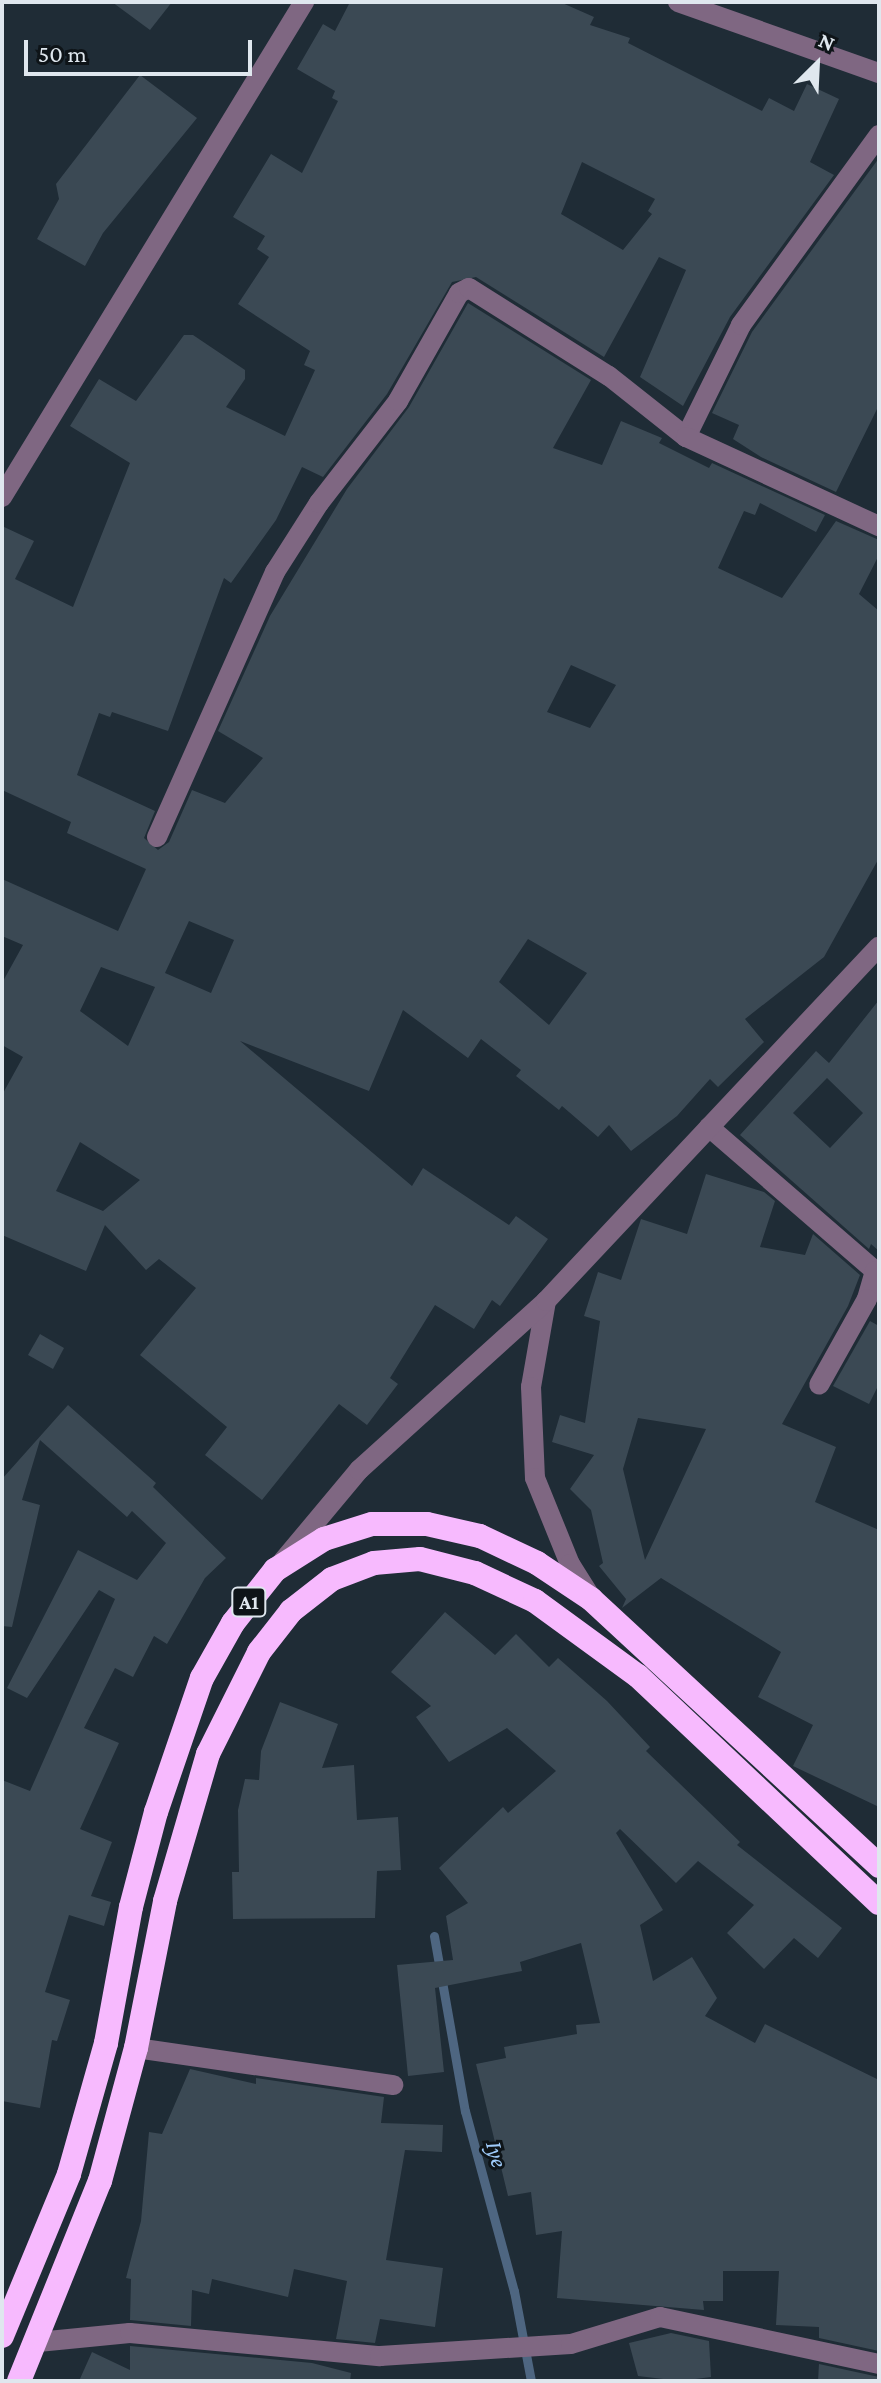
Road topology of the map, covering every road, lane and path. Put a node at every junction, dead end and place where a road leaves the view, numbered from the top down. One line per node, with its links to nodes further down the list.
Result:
1 (304, 2): 6 (street)
2 (678, 2): 3 (street)
3 (879, 73)
4 (879, 135): 5 (street)
5 (686, 437): 7 (street); 8 (street)
6 (2, 497)
7 (879, 526)
8 (157, 837)
9 (879, 947): 10 (street)
10 (709, 1127): 11 (street); 12 (street)
11 (546, 1301): 13 (street); 14 (street)
12 (819, 1385)
13 (275, 1570): 14 (highway, A1); 19 (highway, A1)
14 (591, 1599): 15 (highway, A1)
15 (879, 1866)
16 (879, 1903): 17 (highway, A1)
17 (136, 2048): 18 (street); 20 (highway, A1)
18 (393, 2085)
19 (2, 2336)
20 (38, 2342): 21 (street); 22 (highway, A1)
21 (879, 2364)
22 (19, 2381)

